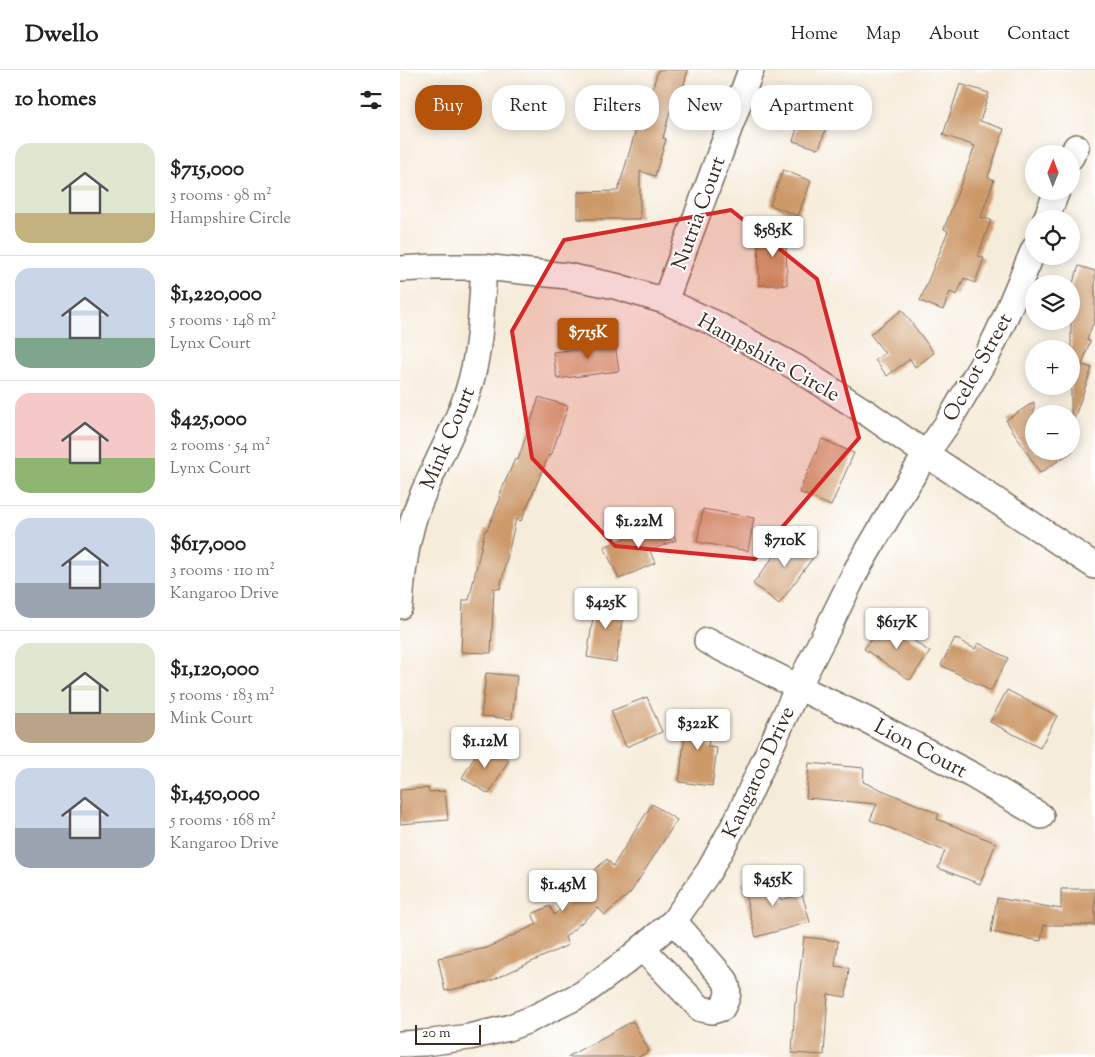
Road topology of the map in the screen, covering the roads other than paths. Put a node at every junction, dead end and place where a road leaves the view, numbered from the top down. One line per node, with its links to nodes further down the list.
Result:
1 (751, 70): 5 (street, Nutria Court)
2 (1027, 265): 6 (street, Ocelot Street)
3 (484, 267): 4 (street, Hampshire Circle); 5 (street, Hampshire Circle); 8 (street, Mink Court)
4 (400, 269)
5 (665, 300): 6 (street, Hampshire Circle)
6 (926, 454): 7 (street, Hampshire Circle); 10 (street, Kangaroo Drive)
7 (1095, 566)
8 (400, 606)
9 (707, 641): 10 (street, Lion Court)
10 (798, 687): 11 (street, Lion Court); 12 (street, Kangaroo Drive)
11 (1041, 816)
12 (674, 921): 13 (street, Kangaroo Drive); 13 (street)
13 (642, 948): 14 (street, Kangaroo Drive)
14 (400, 1044)

